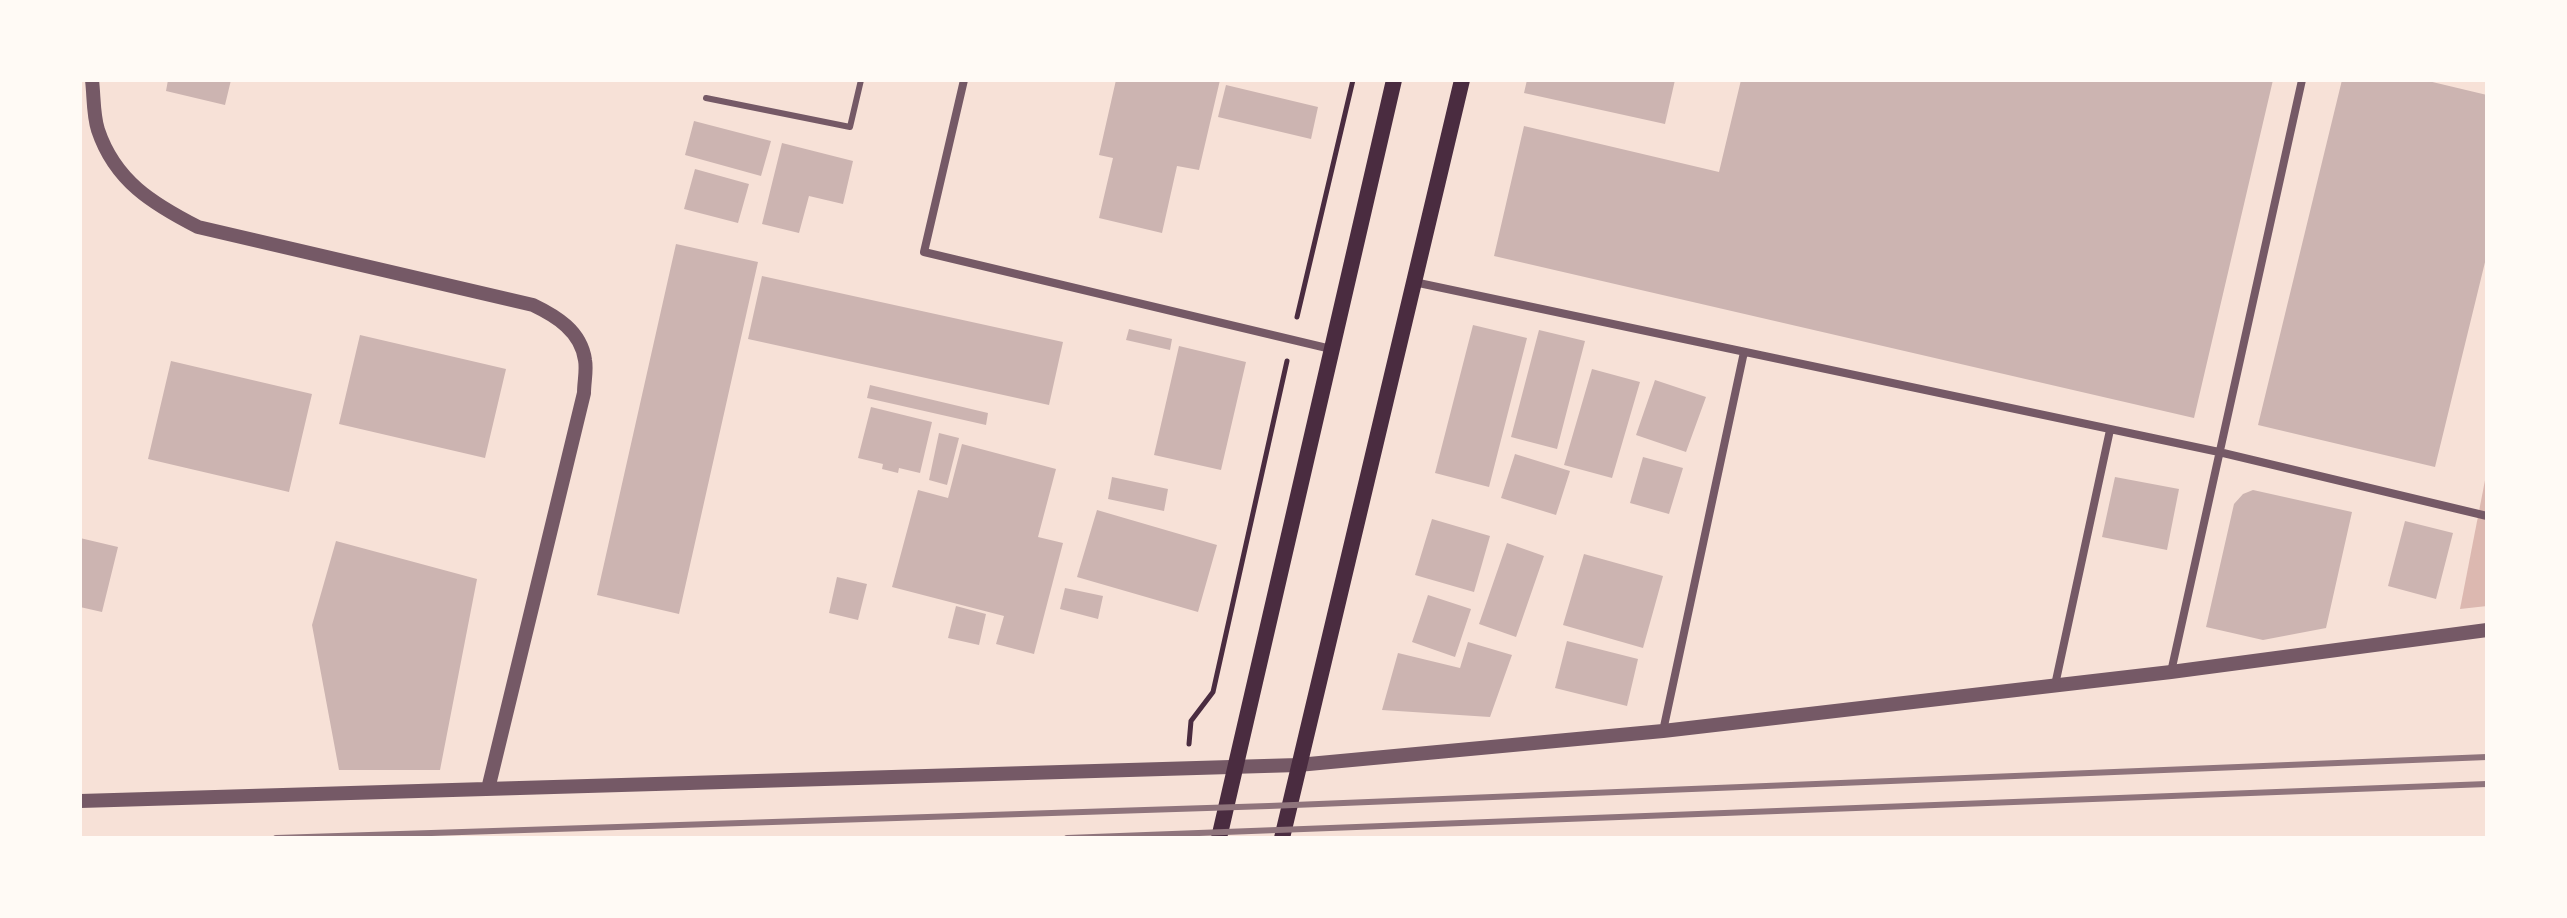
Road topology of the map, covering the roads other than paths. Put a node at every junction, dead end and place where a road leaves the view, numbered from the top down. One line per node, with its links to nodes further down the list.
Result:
1 (92, 80): 20 (street)
2 (861, 80): 7 (lane)
3 (964, 80): 9 (street)
4 (1394, 80): 9 (main road)
5 (1462, 80): 8 (main road)
6 (2302, 80): 12 (street)
7 (706, 98)
8 (1413, 282): 10 (street); 18 (main road)
9 (1331, 349): 19 (main road)
10 (1744, 352): 11 (street); 17 (street)
11 (2110, 430): 12 (street); 16 (street)
12 (2219, 452): 13 (street); 15 (street)
13 (2487, 516)
14 (2487, 630): 15 (street)
15 (2171, 672): 16 (street)
16 (2055, 685): 17 (street)
17 (1663, 731): 18 (street)
18 (1298, 765): 19 (street); 23 (main road)
19 (1235, 767): 20 (street); 22 (main road)
20 (488, 789): 21 (street)
21 (80, 801)
22 (1219, 838)
23 (1282, 838)

